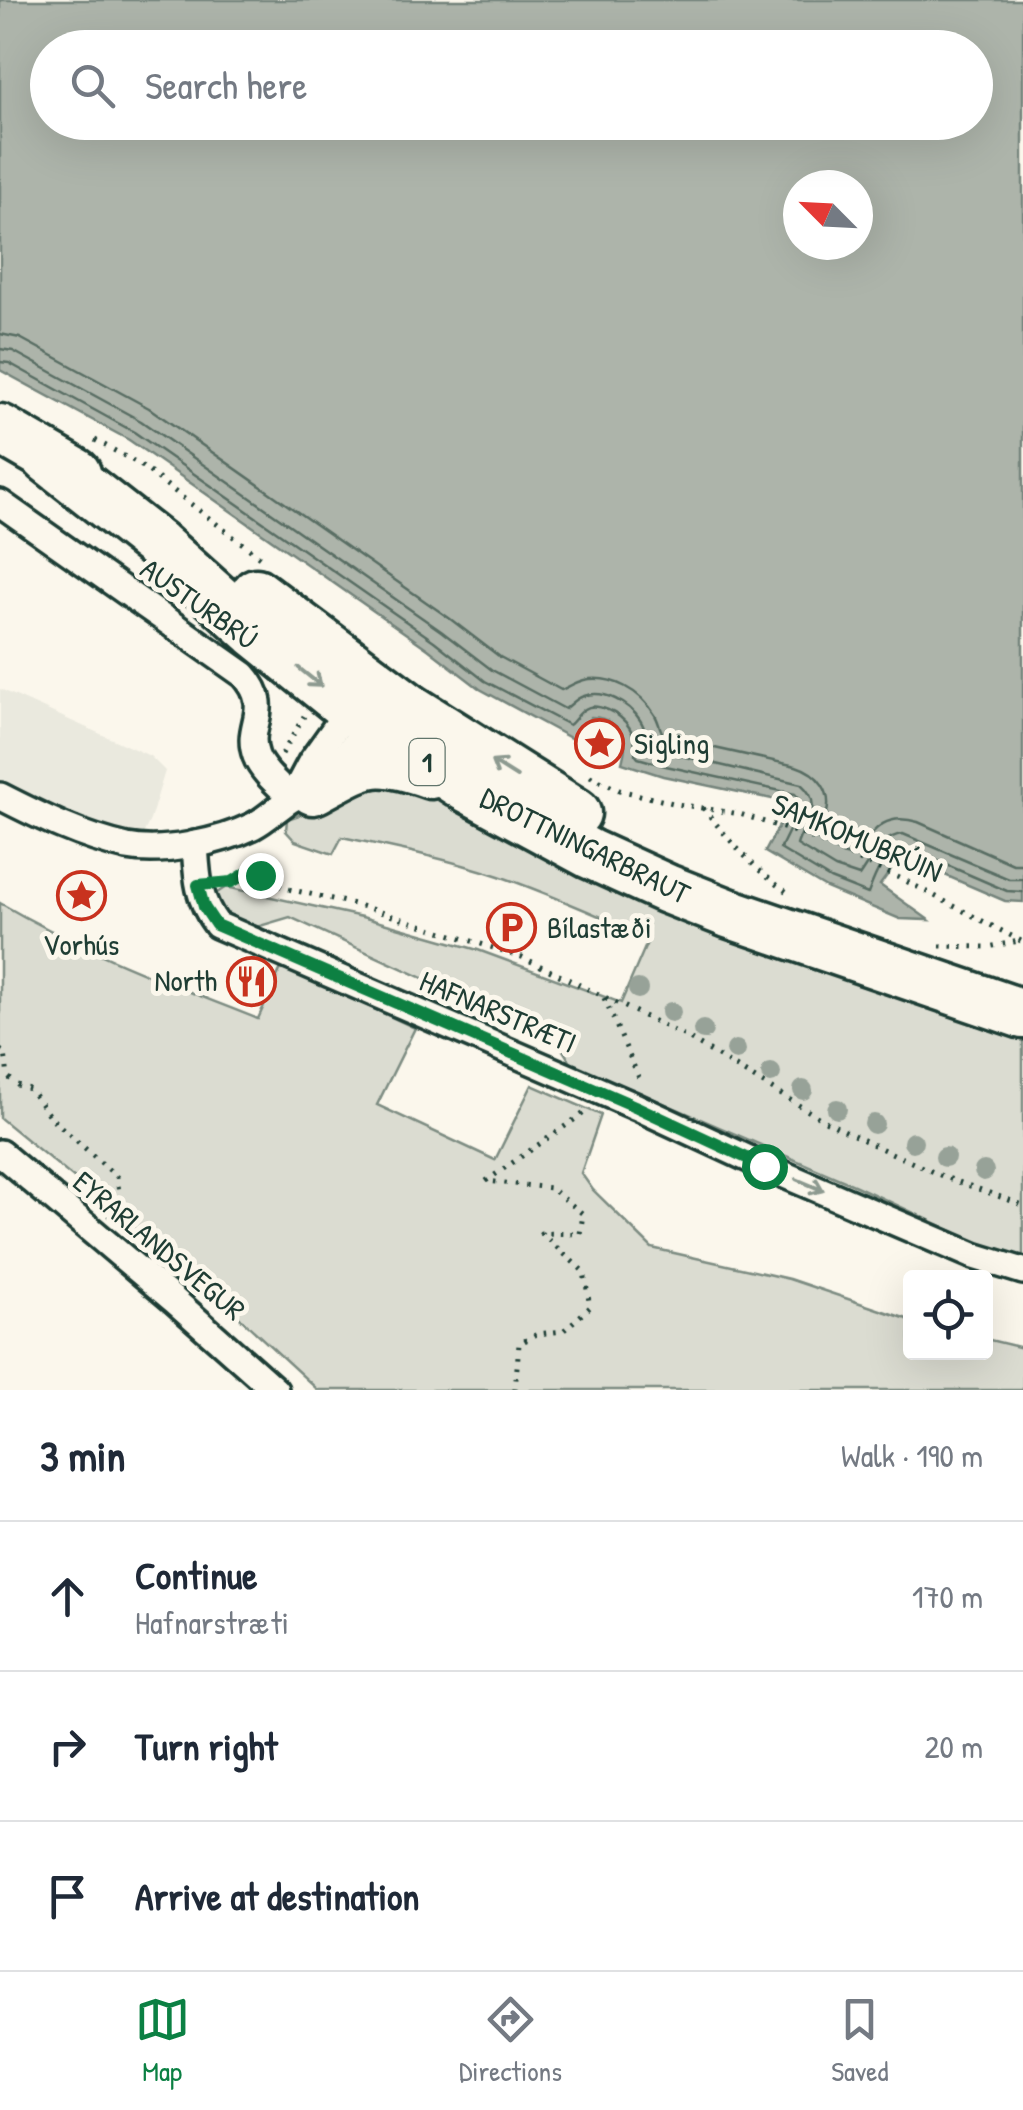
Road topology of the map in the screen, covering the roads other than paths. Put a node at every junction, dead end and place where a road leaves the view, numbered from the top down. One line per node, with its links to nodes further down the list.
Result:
1 (0, 430): 3 (highway, DROTTNINGARBRAUT / 1)
2 (0, 503): 5 (street, AUSTURBRÚ)
3 (358, 703): 4 (highway, DROTTNINGARBRAUT / 1); 5 (street); 8 (highway, DROTTNINGARBRAUT / 1, one-way to 3)
4 (466, 787): 5 (highway); 8 (highway, DROTTNINGARBRAUT / 1)
5 (302, 794): 7 (street)
6 (0, 796): 7 (street)
7 (195, 844): 11 (street, HAFNARSTRÆTI, one-way to 11)
8 (869, 960): 9 (highway, DROTTNINGARBRAUT / 1)
9 (1023, 1014)
10 (0, 1153): 12 (street, EYRARLANDSVEGUR)
11 (1023, 1271)
12 (275, 1390)

